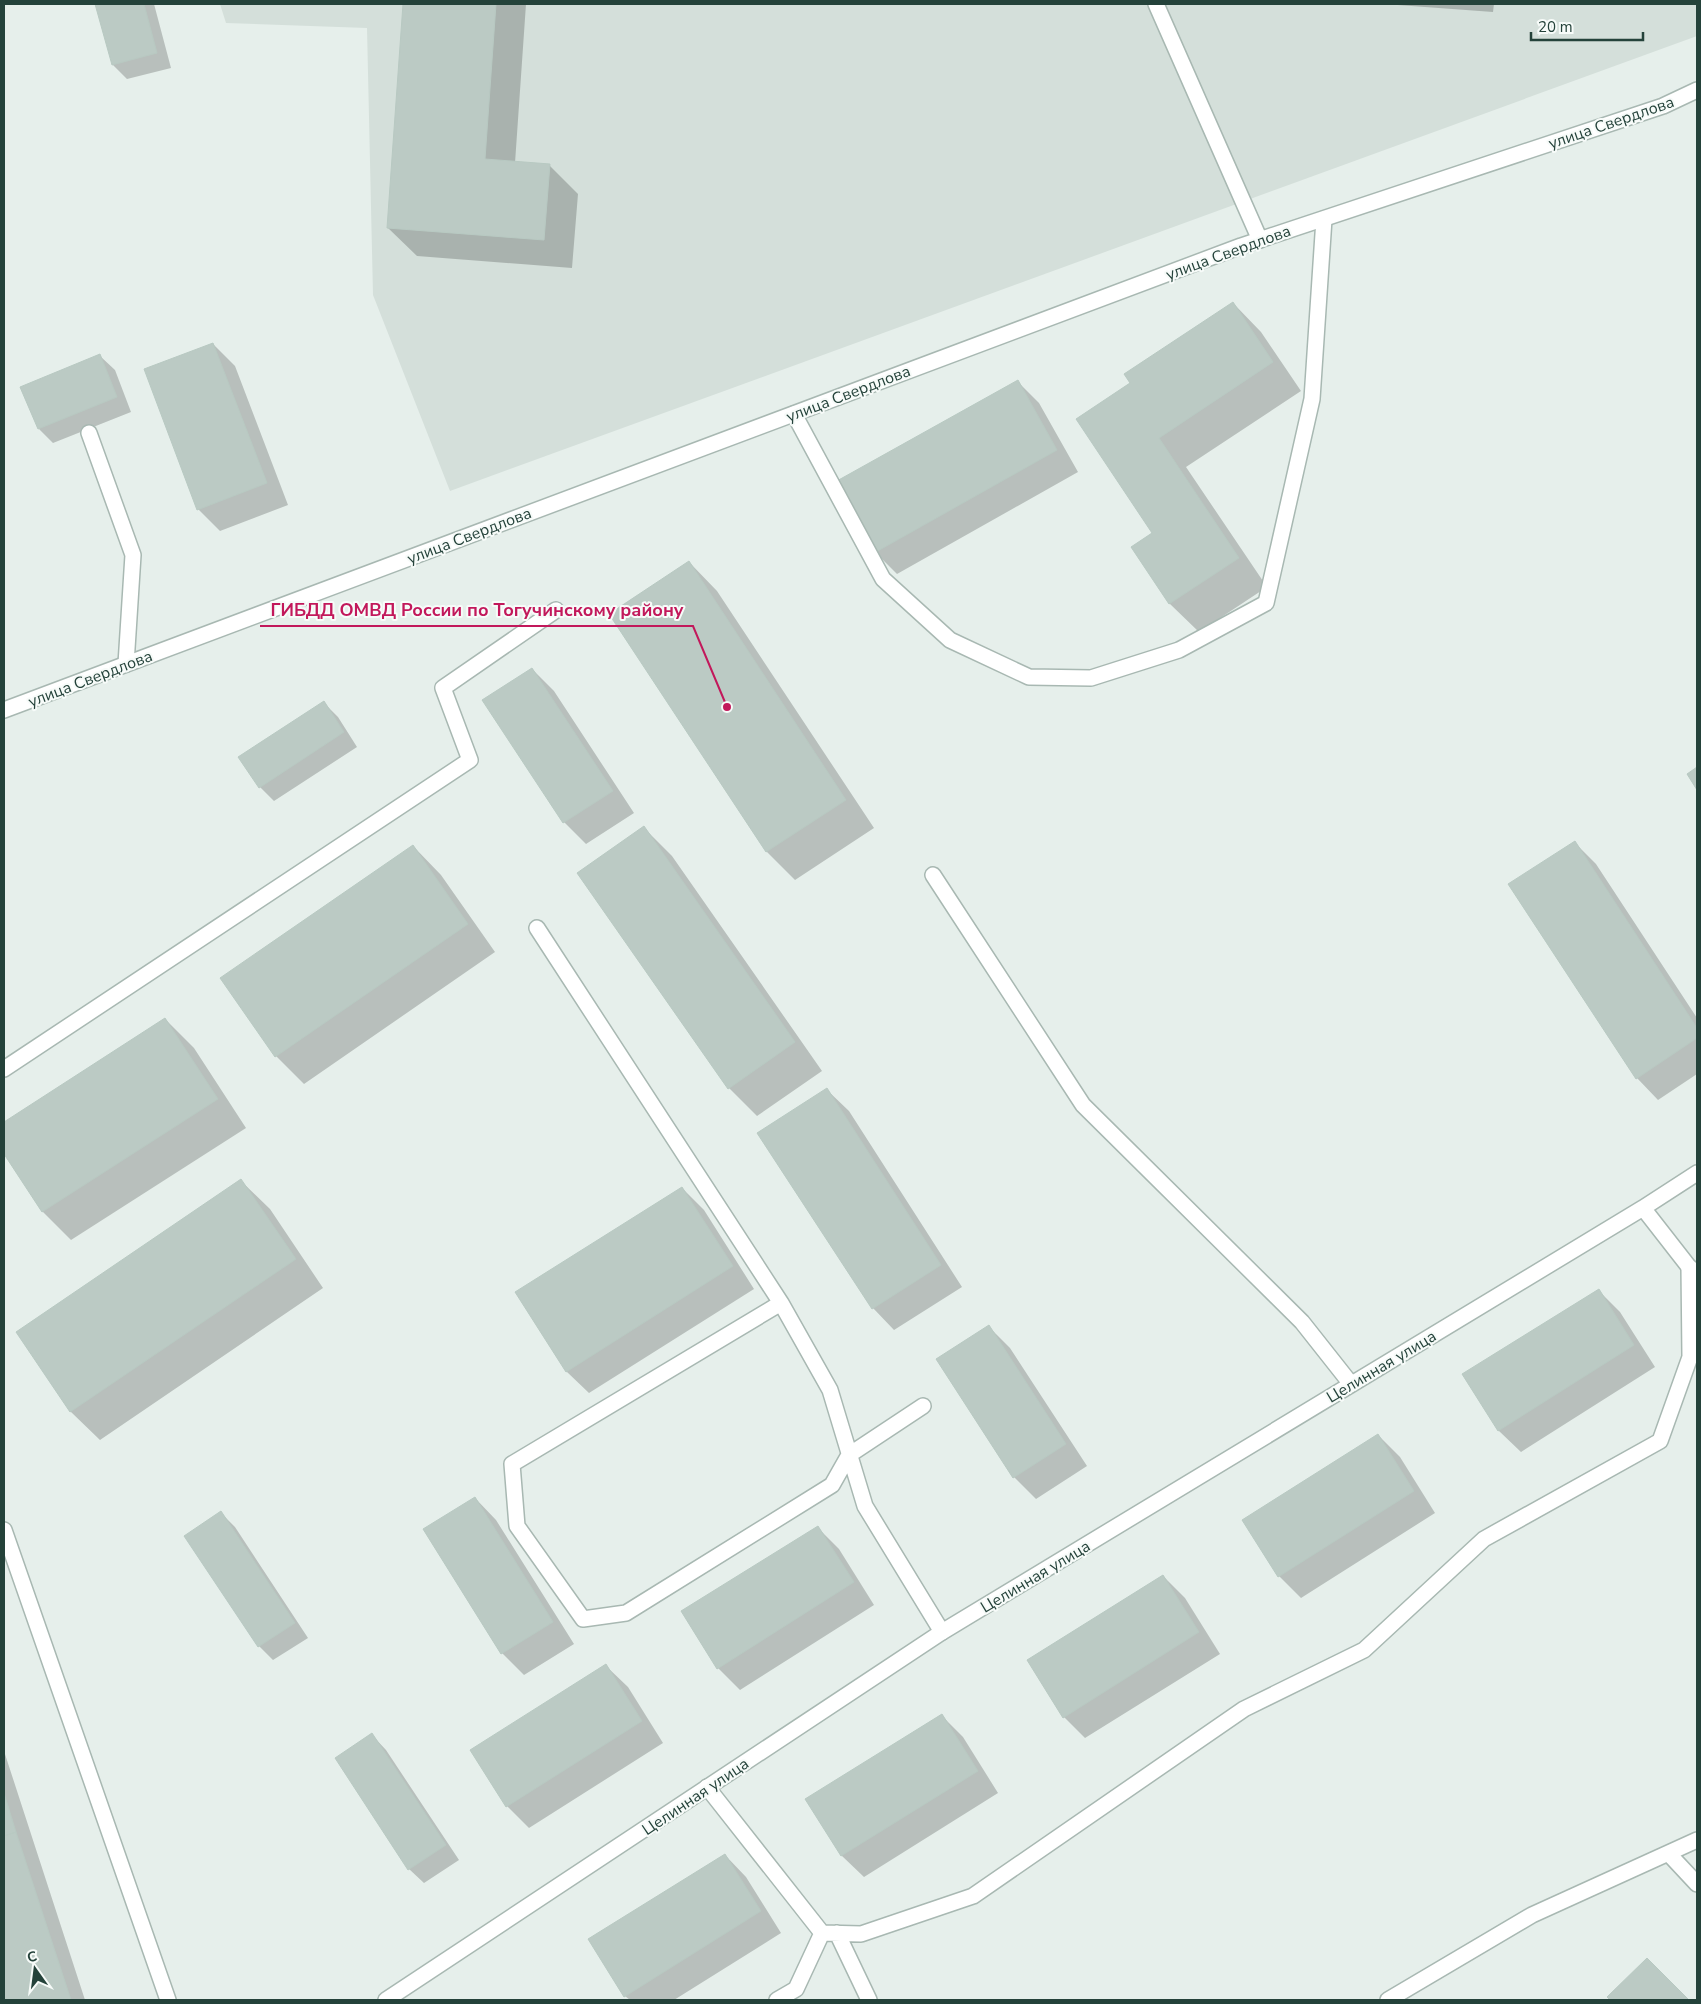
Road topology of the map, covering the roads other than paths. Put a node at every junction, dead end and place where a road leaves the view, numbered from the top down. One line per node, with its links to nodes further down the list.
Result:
1 (1156, 4): 4 (street)
2 (1697, 90): 3 (street, улица Свердлова)
3 (1324, 219): 4 (street, улица Свердлова); 5 (street)
4 (1260, 240): 5 (street, улица Свердлова)
5 (794, 414): 8 (street, улица Свердлова)
6 (89, 433): 8 (street)
7 (556, 610): 12 (street)
8 (126, 664): 9 (street, улица Свердлова)
9 (4, 710)
10 (933, 875): 17 (street)
11 (536, 928): 16 (street)
12 (4, 1069)
13 (1697, 1173): 14 (street, Целинная улица)
14 (1643, 1208): 15 (street); 17 (street, Целинная улица)
15 (1693, 1270): 26 (street)
16 (781, 1303): 19 (street); 19 (street)
17 (1351, 1384): 21 (street, Целинная улица)
18 (923, 1406): 19 (street)
19 (850, 1455): 21 (street)
20 (4, 1530): 27 (street)
21 (942, 1632): 22 (street, Целинная улица)
22 (707, 1788): 26 (street); 28 (street, Целинная улица)
23 (1697, 1840): 24 (street)
24 (1669, 1854): 25 (street); 31 (street)
25 (1697, 1884)
26 (829, 1933): 29 (street); 30 (street)
27 (168, 2000)
28 (386, 2000)
29 (777, 2000)
30 (869, 2000)
31 (1388, 2000)

